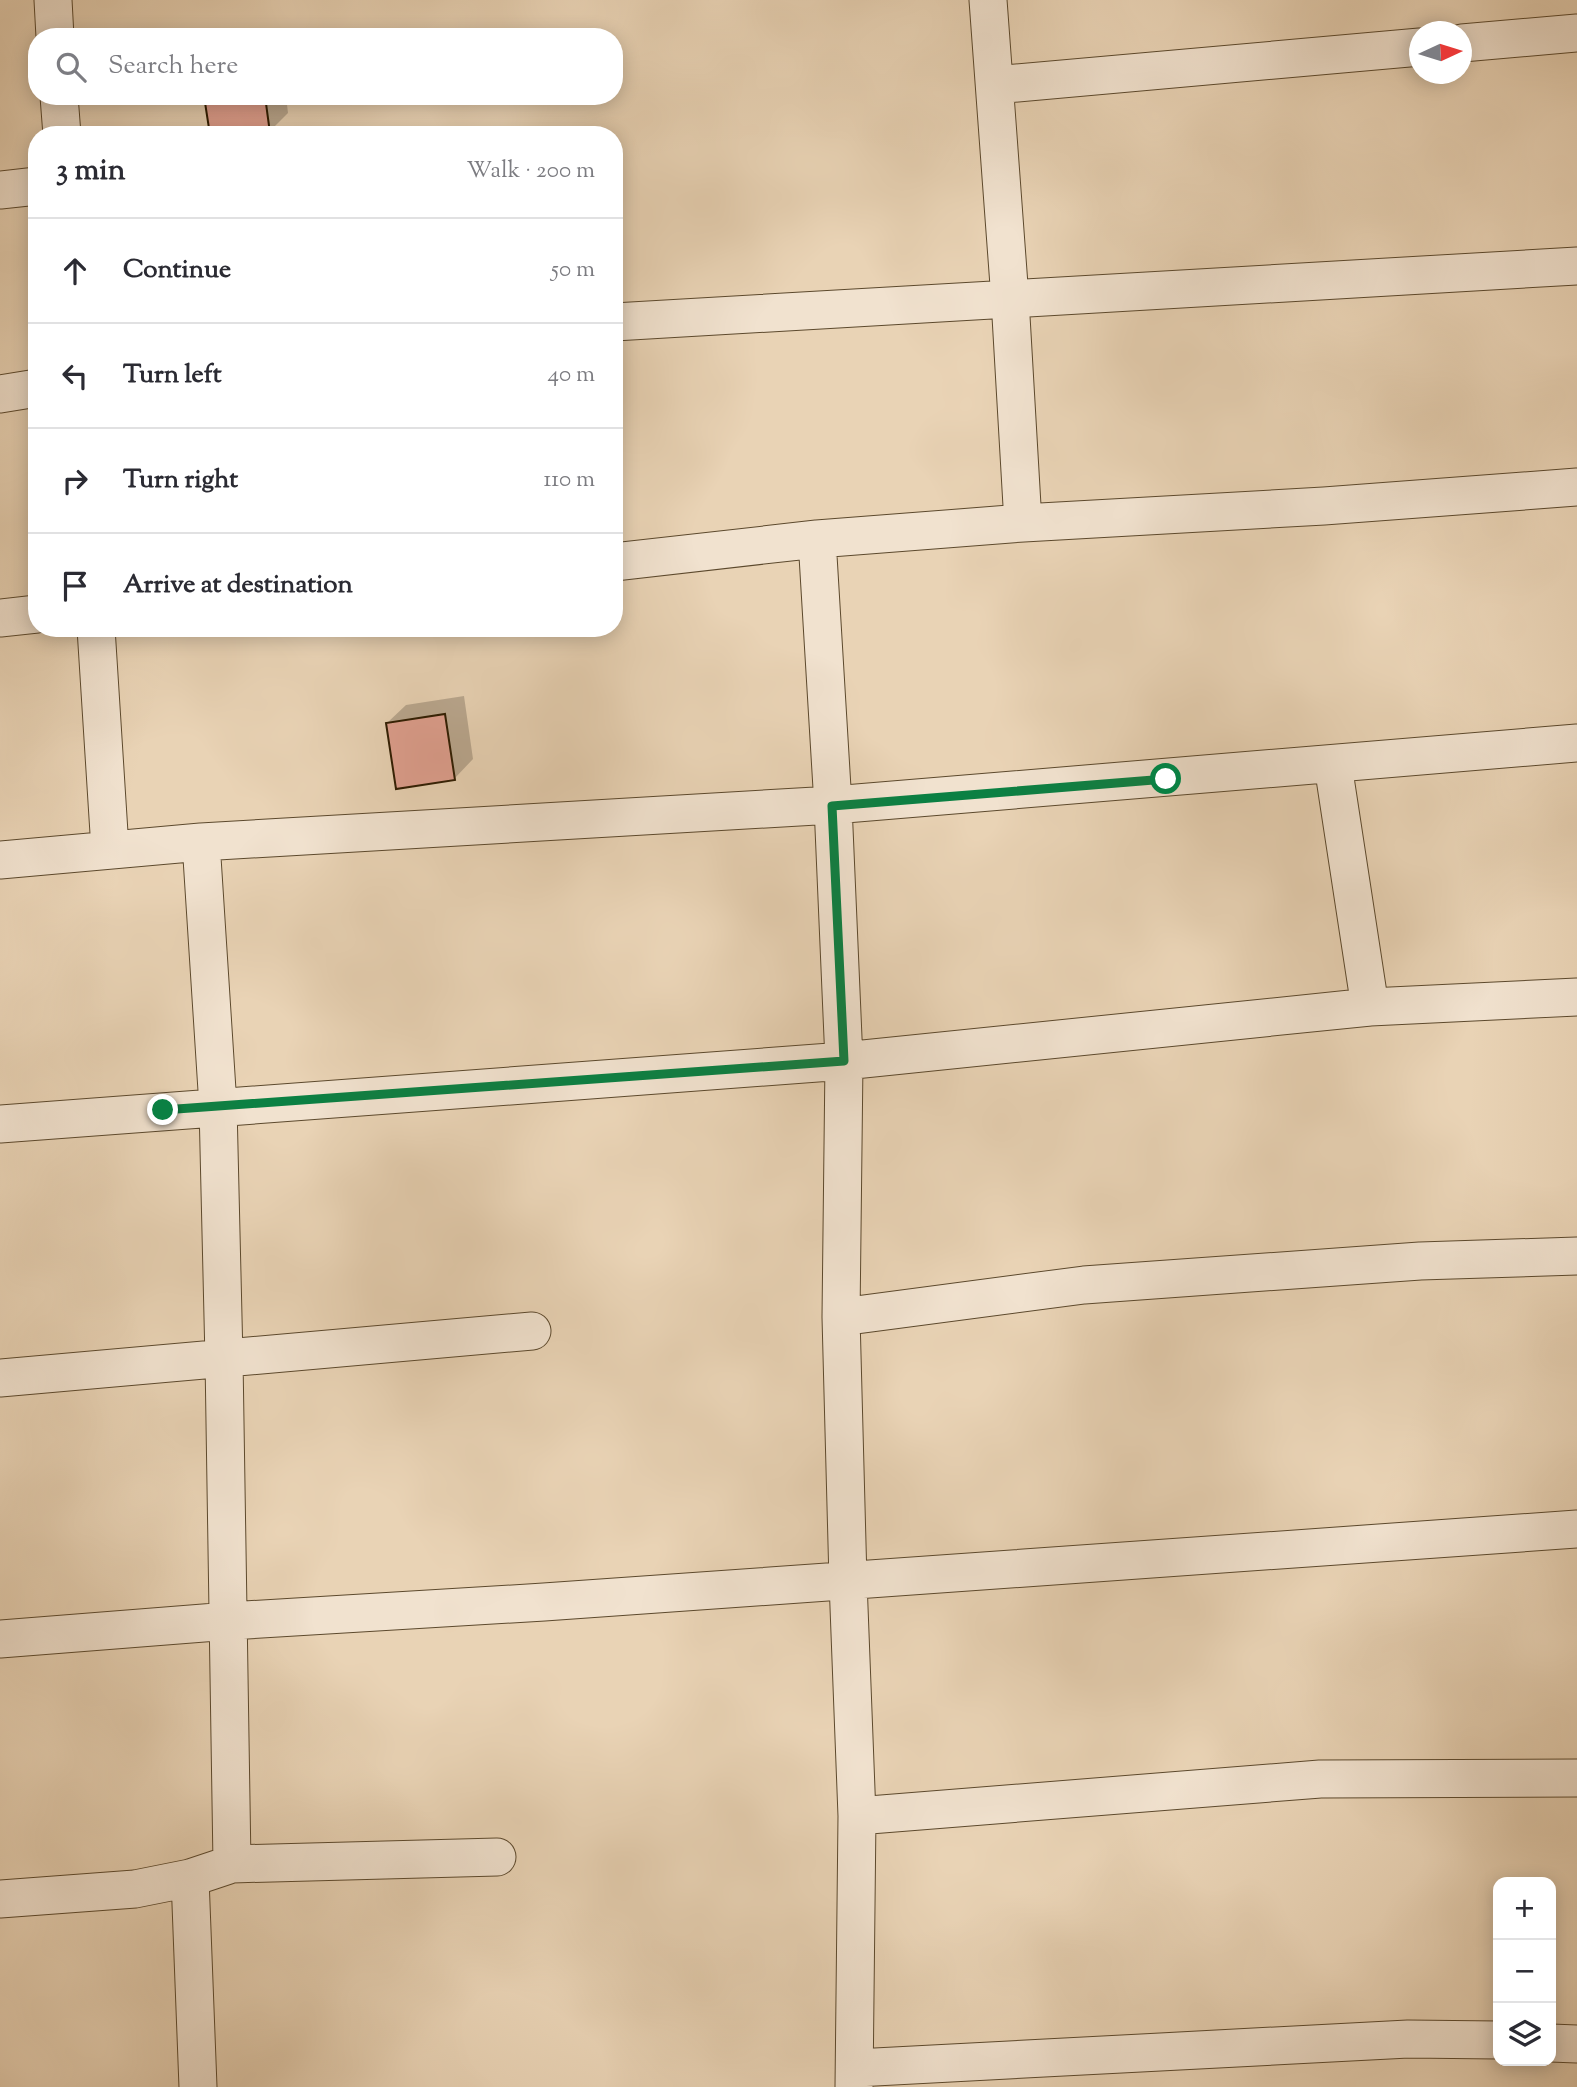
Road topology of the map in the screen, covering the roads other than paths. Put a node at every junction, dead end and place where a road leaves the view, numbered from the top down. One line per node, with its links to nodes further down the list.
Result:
1 (53, 0): 3 (street)
2 (988, 0): 7 (street)
3 (55, 28)
4 (1577, 33): 5 (street)
5 (1472, 42)
6 (1409, 48): 7 (street)
7 (995, 85): 13 (street)
8 (60, 105): 9 (street)
9 (62, 126)
10 (28, 187): 11 (street)
11 (0, 190)
12 (1577, 266): 13 (street)
13 (1010, 299): 14 (street); 18 (street)
14 (623, 321)
15 (28, 389): 16 (street)
16 (0, 394)
17 (1577, 487): 18 (street)
18 (1023, 523): 19 (street)
19 (817, 539): 20 (street); 26 (street)
20 (623, 561)
21 (28, 615): 22 (street)
22 (0, 618)
23 (97, 637): 28 (street)
24 (1577, 743): 25 (street)
25 (1333, 765): 26 (street); 31 (street)
26 (832, 806): 27 (street); 32 (street)
27 (201, 842): 28 (street); 33 (street)
28 (110, 849): 29 (street)
29 (0, 860)
30 (1577, 997): 31 (street)
31 (1370, 1007): 32 (street)
32 (844, 1061): 33 (street); 36 (street)
33 (218, 1106): 34 (street); 38 (street)
34 (0, 1124)
35 (1577, 1256): 36 (street)
36 (841, 1317): 41 (street)
37 (532, 1331): 38 (street)
38 (224, 1359): 39 (street); 42 (street)
39 (0, 1378)
40 (1577, 1529): 41 (street)
41 (848, 1581): 42 (street); 45 (street)
42 (229, 1620): 43 (street); 47 (street)
43 (0, 1639)
44 (1577, 1778): 45 (street)
45 (858, 1816): 53 (street)
46 (498, 1857): 47 (street)
47 (232, 1864): 48 (street)
48 (190, 1878): 49 (street); 54 (street)
49 (0, 1899)
50 (1493, 2040): 53 (street)
51 (1556, 2043): 52 (street)
52 (1577, 2044)
53 (855, 2077)
54 (198, 2087)

